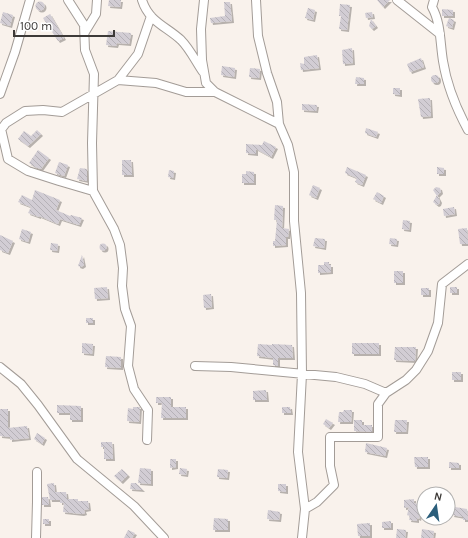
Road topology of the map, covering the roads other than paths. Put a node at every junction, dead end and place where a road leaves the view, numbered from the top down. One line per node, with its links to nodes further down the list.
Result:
1 (30, 0): 15 (street)
2 (68, 0): 10 (street)
3 (98, 0): 10 (street)
4 (142, 0): 9 (street)
5 (204, 0): 12 (street)
6 (256, 0): 18 (street)
7 (397, 0): 11 (street)
8 (434, 0): 11 (street)
9 (151, 16): 12 (street); 13 (street)
10 (84, 33): 16 (street)
11 (440, 34): 17 (street)
12 (204, 74): 14 (street)
13 (118, 80): 14 (street); 16 (street)
14 (214, 92): 18 (street)
15 (0, 94)
16 (94, 94): 19 (street); 21 (street)
17 (465, 120): 20 (street)
18 (279, 124): 25 (street)
19 (1, 130): 21 (street)
20 (468, 130)
21 (93, 191): 27 (street)
22 (468, 264): 26 (street)
23 (195, 366): 25 (street)
24 (0, 367): 31 (street)
25 (302, 374): 26 (street); 29 (street)
26 (386, 393): 29 (street)
27 (147, 440)
28 (37, 472): 30 (street)
29 (305, 509): 32 (street)
30 (36, 538)
31 (164, 538)
32 (302, 538)

